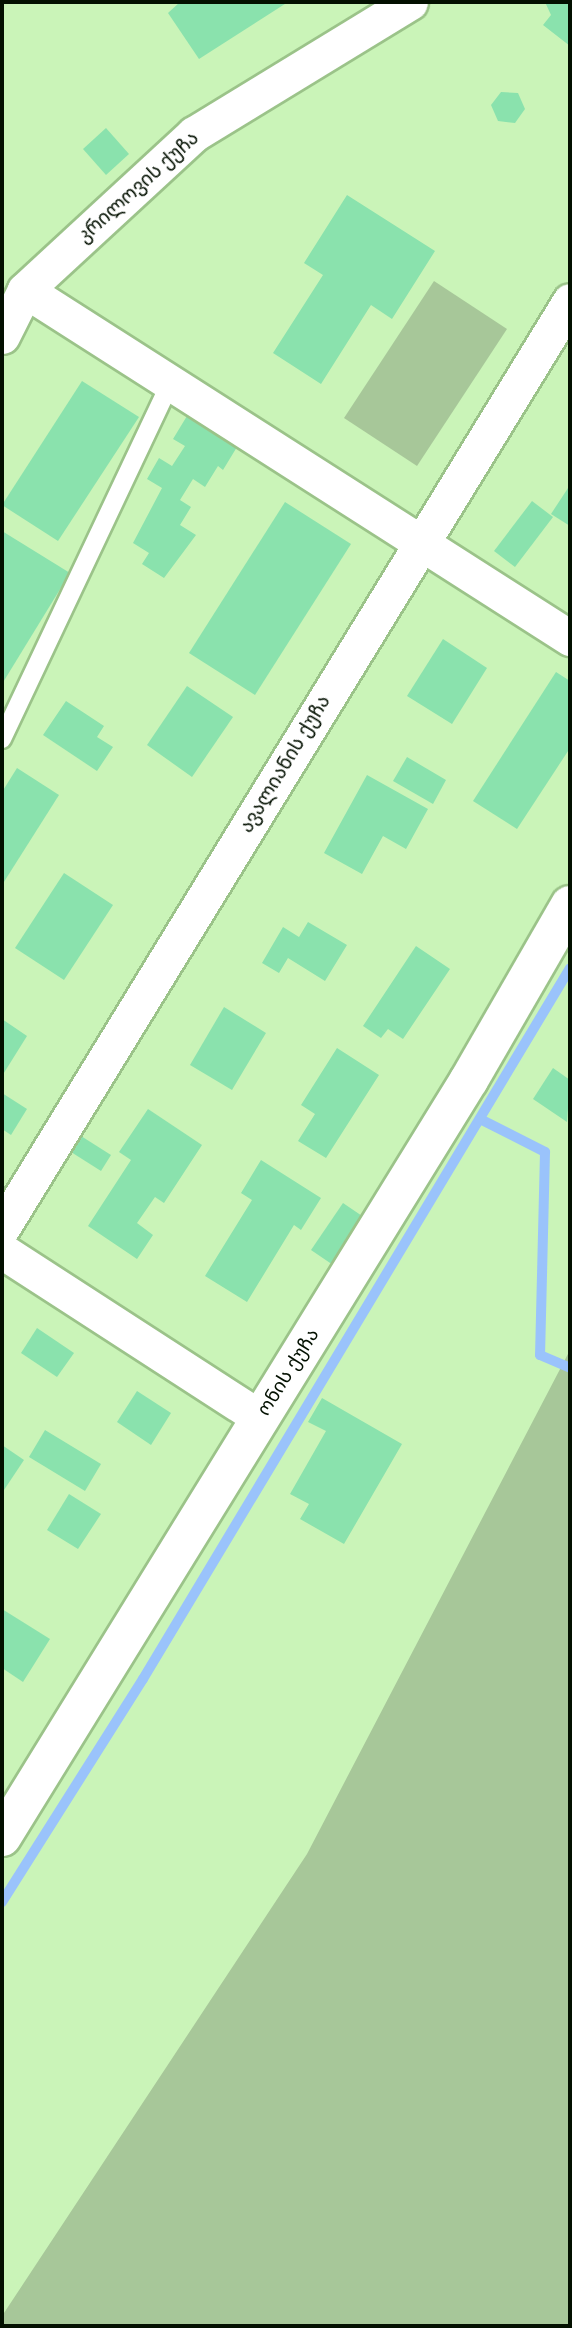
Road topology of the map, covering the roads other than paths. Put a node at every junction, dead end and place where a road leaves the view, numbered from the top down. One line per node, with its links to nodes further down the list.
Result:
1 (410, 2): 2 (street, კრილოვის ქუჩა)
2 (25, 290): 4 (street, კრილოვის ქუჩა); 5 (street)
3 (570, 301): 6 (street, ავალიანის ქუჩა)
4 (2, 336)
5 (170, 383): 6 (street); 8 (lane)
6 (422, 540): 7 (street); 10 (street, ავალიანის ქუჩა)
7 (570, 638)
8 (2, 738)
9 (570, 905): 12 (main road, ონის ქუჩა)
10 (2, 1228)
11 (2, 1251): 12 (street)
12 (260, 1418): 13 (main road, ონის ქუჩა)
13 (2, 1837)

